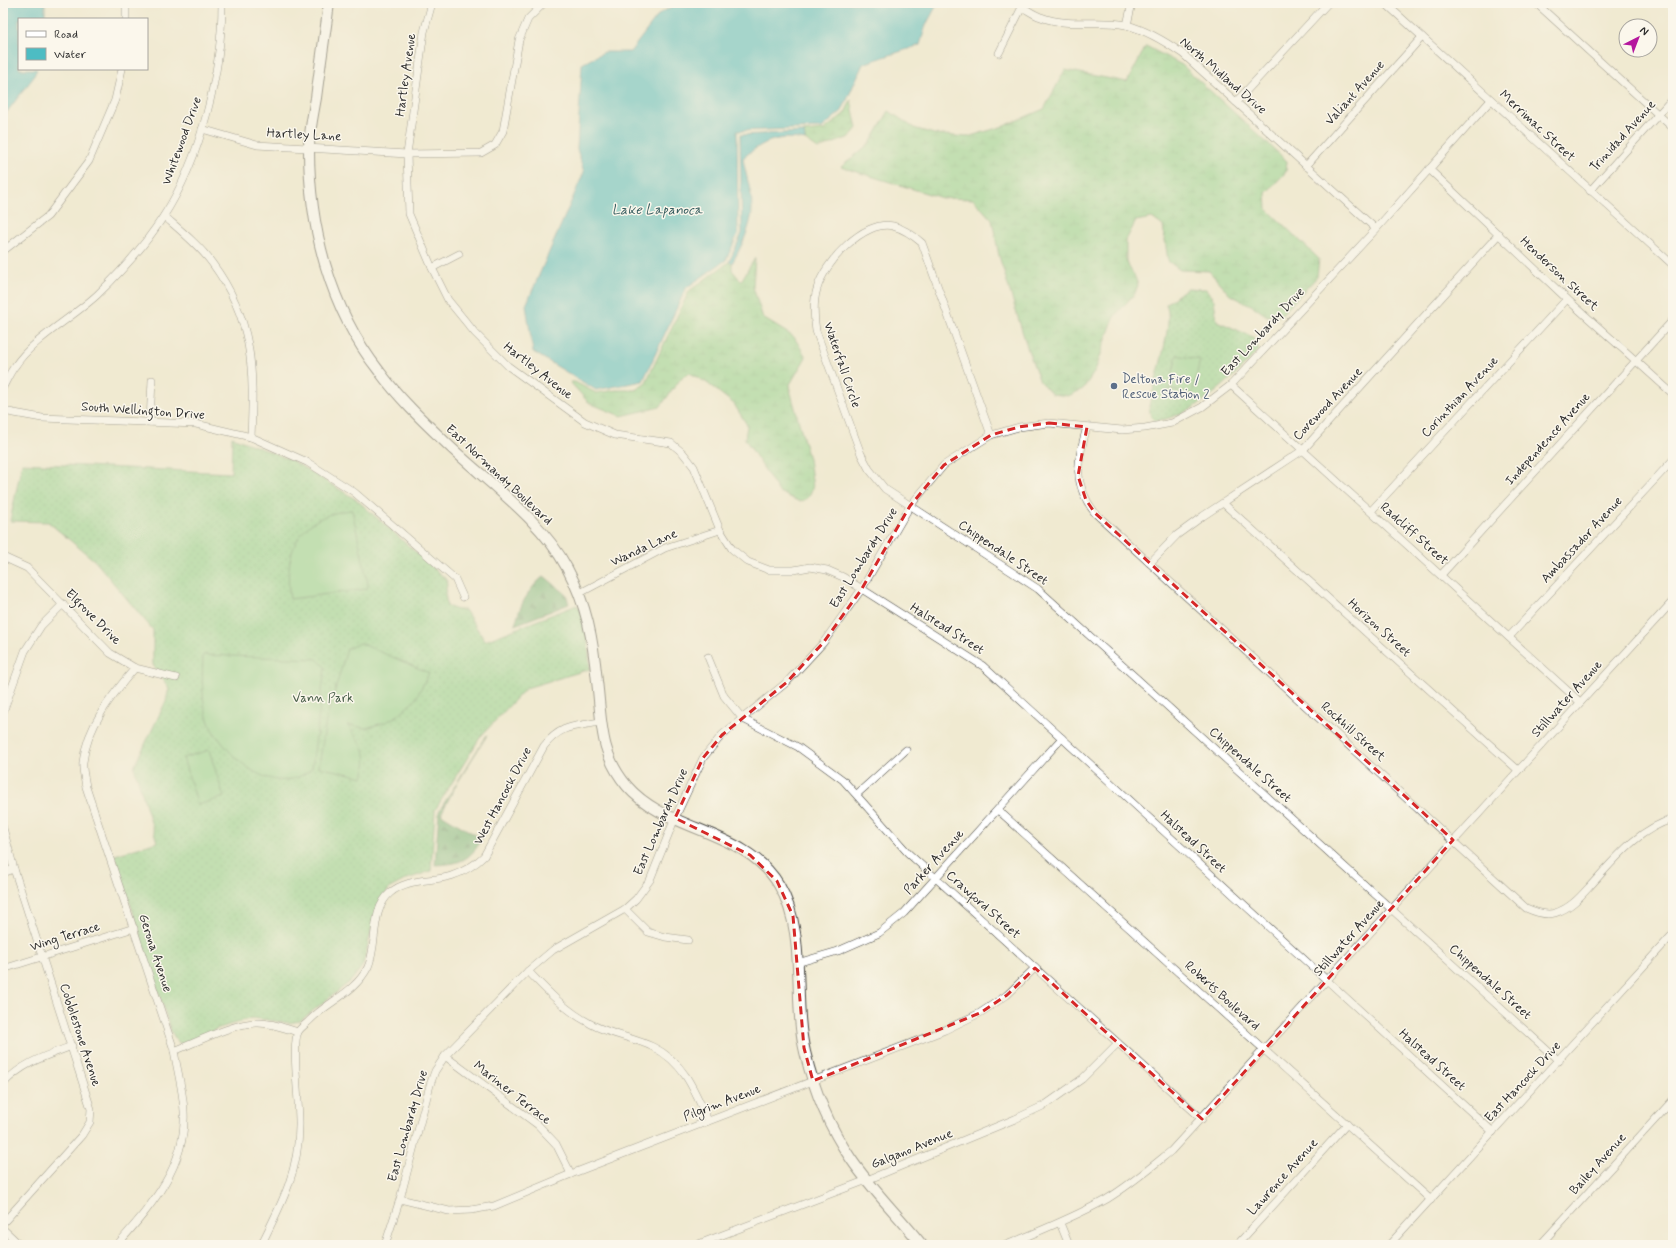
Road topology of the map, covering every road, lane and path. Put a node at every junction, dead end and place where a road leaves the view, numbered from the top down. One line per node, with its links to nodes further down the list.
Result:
1 (126, 3): 11 (street)
2 (222, 3): 21 (street, Whitewood Drive)
3 (330, 3): 22 (street, East Normandy Boulevard)
4 (432, 3): 23 (street, Hartley Avenue)
5 (544, 3): 23 (street, Hartley Lane)
6 (1132, 3): 12 (street)
7 (1328, 3): 18 (street)
8 (1385, 3): 13 (street, Merrimac Street)
9 (1536, 3): 19 (street)
10 (1023, 5): 12 (street, North Midland Drive); 14 (street)
11 (126, 18)
12 (1127, 25): 18 (street, North Midland Drive)
13 (1422, 37): 17 (street, Merrimac Street); 24 (street, Valiant Avenue)
14 (998, 53)
15 (122, 70): 30 (street)
16 (1673, 98): 19 (street, Trinidad Avenue)
17 (1491, 100): 25 (street, East Lombardy Drive); 26 (street, Merrimac Street)
18 (1236, 102): 24 (street, North Midland Drive)
19 (1658, 115): 20 (street); 26 (street, Trinidad Avenue)
20 (1673, 128)
21 (202, 129): 22 (street, Hartley Lane); 27 (street, Whitewood Drive)
22 (309, 147): 23 (street, Hartley Lane); 56 (street, East Normandy Boulevard)
23 (407, 154): 33 (street, Hartley Avenue)
24 (1306, 166): 28 (street, North Midland Drive)
25 (1429, 170): 28 (street, East Lombardy Drive); 29 (street, Henderson Street)
26 (1590, 191): 32 (street, Merrimac Street)
27 (164, 216): 39 (street, Whitewood Drive); 45 (street)
28 (1376, 229): 38 (street, East Lombardy Drive)
29 (1499, 234): 34 (street, Henderson Street); 46 (street, Covewood Avenue)
30 (3, 251)
31 (459, 254): 33 (street)
32 (1673, 265)
33 (432, 268): 51 (street, Hartley Avenue)
34 (1567, 299): 36 (street, Henderson Street); 50 (street, Corinthian Avenue)
35 (1673, 320): 36 (street, Independence Avenue)
36 (1636, 361): 40 (street, Henderson Street); 54 (street, Independence Avenue)
37 (152, 380): 42 (street)
38 (1232, 385): 43 (street, East Lombardy Drive); 46 (street, Radcliff Street)
39 (3, 387)
40 (1673, 394)
41 (3, 411): 42 (street, South Wellington Drive)
42 (150, 422): 45 (street, South Wellington Drive)
43 (1087, 426): 44 (street, East Lombardy Drive); 53 (street, Rockhill Street)
44 (991, 435): 49 (street, East Lombardy Drive); 49 (street, Waterfall Circle)
45 (252, 437): 57 (street, South Wellington Drive)
46 (1303, 450): 48 (street, Covewood Avenue); 50 (street, Radcliff Street)
47 (1673, 460): 60 (street, Ambassador Avenue)
48 (1224, 504): 53 (street, Covewood Avenue); 70 (street, Horizon Street)
49 (910, 506): 55 (street, East Lombardy Drive); 81 (street, Chippendale Street)
50 (1371, 512): 54 (street, Radcliff Street)
51 (720, 530): 55 (street, Hartley Avenue); 56 (street, Wanda Lane)
52 (3, 557): 59 (street, Elgrove Drive)
53 (1150, 563): 76 (street, Rockhill Street)
54 (1441, 575): 60 (street, Radcliff Street)
55 (861, 590): 66 (street, East Lombardy Drive); 68 (street, Halstead Street)
56 (580, 594): 67 (street, East Normandy Boulevard)
57 (463, 598)
58 (1673, 601): 64 (street, Stillwater Avenue)
59 (63, 604): 62 (street, Elgrove Drive); 65 (street)
60 (1509, 637): 64 (street, Radcliff Street)
61 (708, 657): 66 (street)
62 (135, 668): 63 (street, Elgrove Drive); 82 (street, Gerona Avenue)
63 (176, 678)
64 (1580, 702): 70 (street, Stillwater Avenue)
65 (3, 712)
66 (743, 719): 71 (street, Crawford Street); 73 (street, East Lombardy Drive)
67 (600, 722): 73 (street, East Normandy Boulevard); 91 (street, West Hancock Drive)
68 (1062, 738): 72 (street, Parker Avenue); 90 (street, Halstead Street)
69 (906, 750): 71 (street)
70 (1518, 770): 76 (street, Stillwater Avenue)
71 (857, 794): 79 (street, Crawford Street)
72 (998, 810): 79 (street, Parker Avenue); 94 (street, Roberts Boulevard)
73 (675, 818): 80 (street, East Lombardy Drive); 86 (street, East Normandy Boulevard)
74 (1673, 819): 76 (street, Rockhill Street)
75 (3, 828): 77 (street, Cobblestone Avenue)
76 (1453, 840): 81 (street, Stillwater Avenue)
77 (14, 869): 78 (street); 85 (street, Cobblestone Avenue)
78 (3, 872)
79 (936, 878): 86 (street, Parker Avenue); 87 (street, Crawford Street)
80 (625, 909): 84 (street); 89 (street, East Lombardy Drive)
81 (1391, 909): 90 (street, Stillwater Avenue); 97 (street, Chippendale Street)
82 (134, 928): 85 (street, Wing Terrace); 95 (street, Gerona Avenue)
83 (1671, 939): 97 (street, East Hancock Drive)
84 (688, 940)
85 (43, 956): 88 (street, Wing Terrace); 93 (street, Cobblestone Avenue)
86 (797, 963): 98 (street, East Normandy Boulevard)
87 (1035, 968): 92 (street, Crawford Street); 98 (street, Pilgrim Avenue)
88 (3, 969)
89 (528, 971): 96 (street, East Lombardy Drive); 102 (street)
90 (1327, 981): 94 (street, Stillwater Avenue); 104 (street, Halstead Street)
91 (298, 1032): 95 (street); 114 (street)
92 (1118, 1043): 101 (street, Crawford Street); 106 (street, Galgano Avenue)
93 (72, 1046): 99 (street); 109 (street, Cobblestone Avenue)
94 (1264, 1050): 101 (street, Stillwater Avenue); 103 (street, Roberts Boulevard)
95 (174, 1052): 113 (street, Gerona Avenue)
96 (445, 1056): 105 (street, Mariner Terrace); 107 (street, East Lombardy Drive)
97 (1559, 1061): 104 (street, East Hancock Drive)
98 (813, 1081): 102 (street, Pilgrim Avenue); 106 (street, East Normandy Boulevard)
99 (3, 1084)
100 (1673, 1100): 122 (street, Bailey Avenue)
101 (1202, 1119): 110 (street, Stillwater Avenue)
102 (708, 1121): 105 (street, Pilgrim Avenue)
103 (1347, 1124): 108 (street, Roberts Boulevard); 120 (street, Lawrence Avenue)
104 (1493, 1132): 108 (street, East Hancock Drive)
105 (571, 1174): 107 (street, Pilgrim Avenue)
106 (867, 1180): 116 (street, Galgano Avenue); 117 (street, East Normandy Boulevard)
107 (400, 1199): 115 (street, East Lombardy Drive)
108 (1431, 1200): 121 (street, East Hancock Drive)
109 (3, 1223)
110 (1060, 1223): 118 (street, Stillwater Avenue); 119 (street)
111 (3, 1229): 112 (street)
112 (20, 1245)
113 (117, 1245)
114 (261, 1245)
115 (385, 1245)
116 (696, 1245)
117 (922, 1245)
118 (1006, 1245)
119 (1069, 1245)
120 (1237, 1245)
121 (1389, 1245)
122 (1540, 1245)

